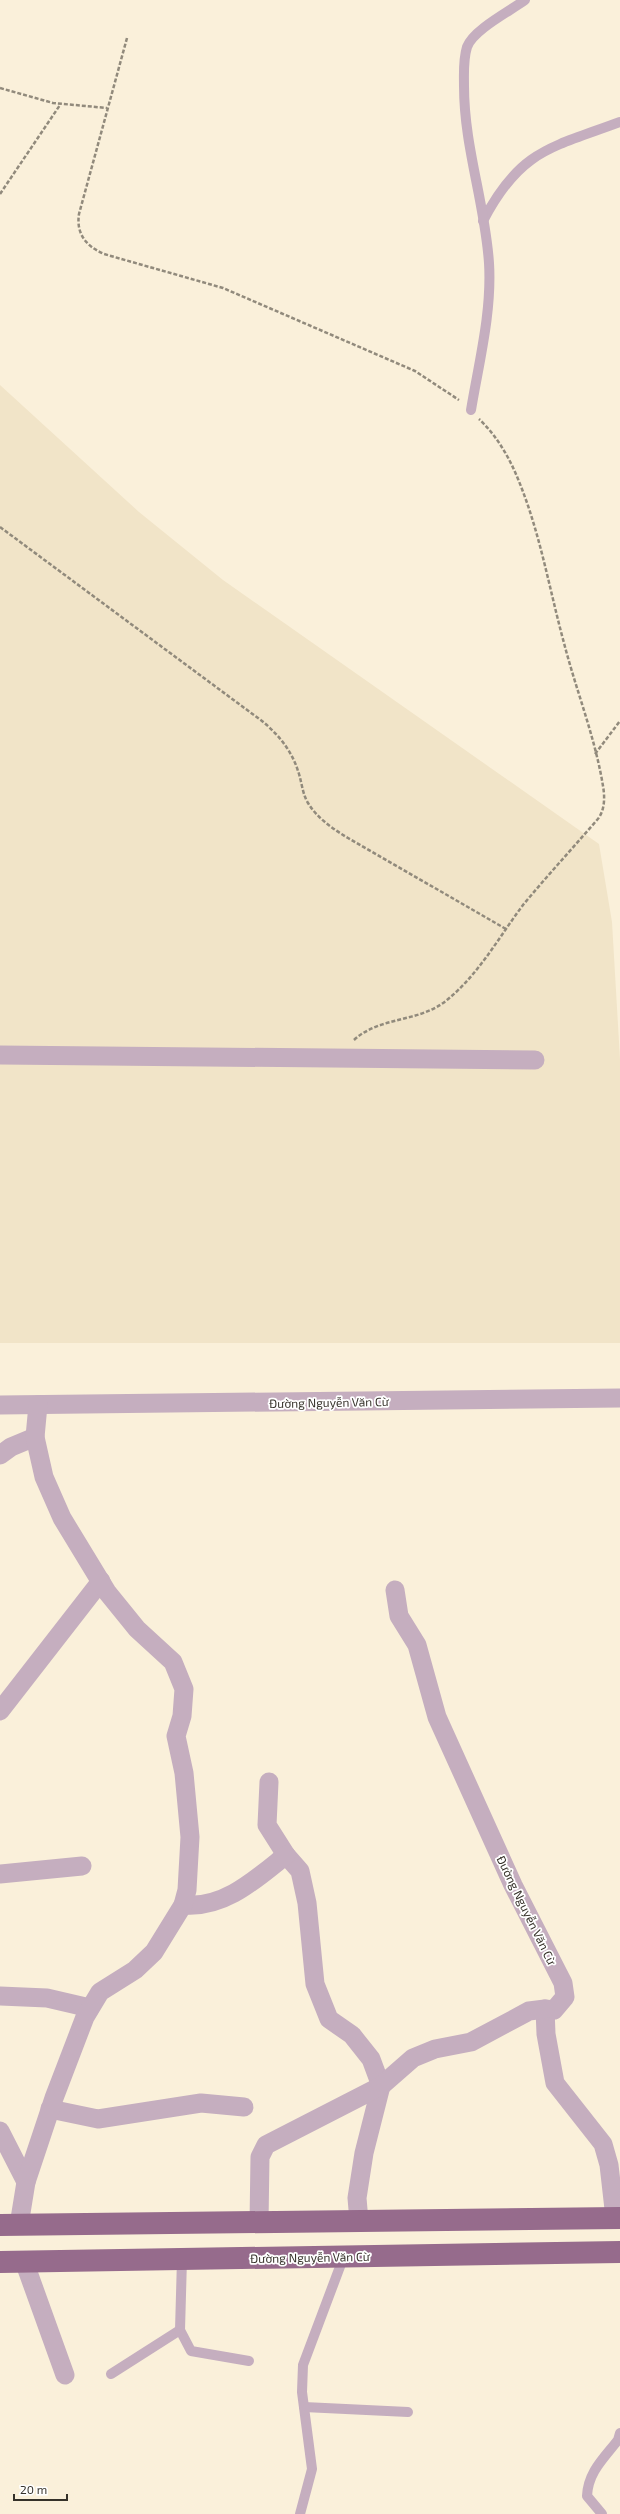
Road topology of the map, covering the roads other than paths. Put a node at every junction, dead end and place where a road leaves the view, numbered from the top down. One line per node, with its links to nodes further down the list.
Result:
1 (525, 0): 3 (lane)
2 (620, 122): 3 (lane)
3 (483, 220): 4 (lane)
4 (471, 410)
5 (0, 1055): 6 (street)
6 (535, 1060)
7 (620, 1398): 9 (street, Đường Nguyễn Văn Cừ)
8 (0, 1405): 9 (street, Đường Nguyễn Văn Cừ)
9 (38, 1405): 10 (street)
10 (35, 1437): 11 (street); 12 (street)
11 (0, 1455)
12 (101, 1581): 14 (street); 19 (street)
13 (395, 1590): 22 (street, Đường Nguyễn Văn Cừ)
14 (0, 1711)
15 (269, 1782): 16 (street)
16 (286, 1855): 19 (street); 23 (street)
17 (82, 1866): 18 (street)
18 (0, 1874)
19 (184, 1905): 21 (street)
20 (0, 1996): 21 (street)
21 (90, 2008): 25 (street)
22 (545, 2009): 23 (street); 28 (street)
23 (381, 2086): 29 (street); 30 (street)
24 (244, 2107): 25 (street)
25 (50, 2109): 27 (street)
26 (0, 2132): 27 (street)
27 (26, 2182): 31 (street)
28 (618, 2218): 29 (highway)
29 (359, 2221): 30 (highway)
30 (259, 2223): 31 (highway)
31 (10, 2225)
32 (620, 2252): 33 (highway, Đường Nguyễn Văn Cừ)
33 (344, 2256): 34 (highway, Đường Nguyễn Văn Cừ); 41 (lane)
34 (182, 2259): 36 (highway, Đường Nguyễn Văn Cừ); 37 (lane)
35 (0, 2262): 36 (highway, Đường Nguyễn Văn Cừ)
36 (24, 2262): 39 (street)
37 (180, 2330): 38 (lane); 40 (lane)
38 (249, 2361)
39 (65, 2374)
40 (111, 2374)
41 (304, 2407): 42 (lane); 44 (lane)
42 (408, 2412)
43 (620, 2433): 45 (lane)
44 (300, 2514)
45 (602, 2514)

